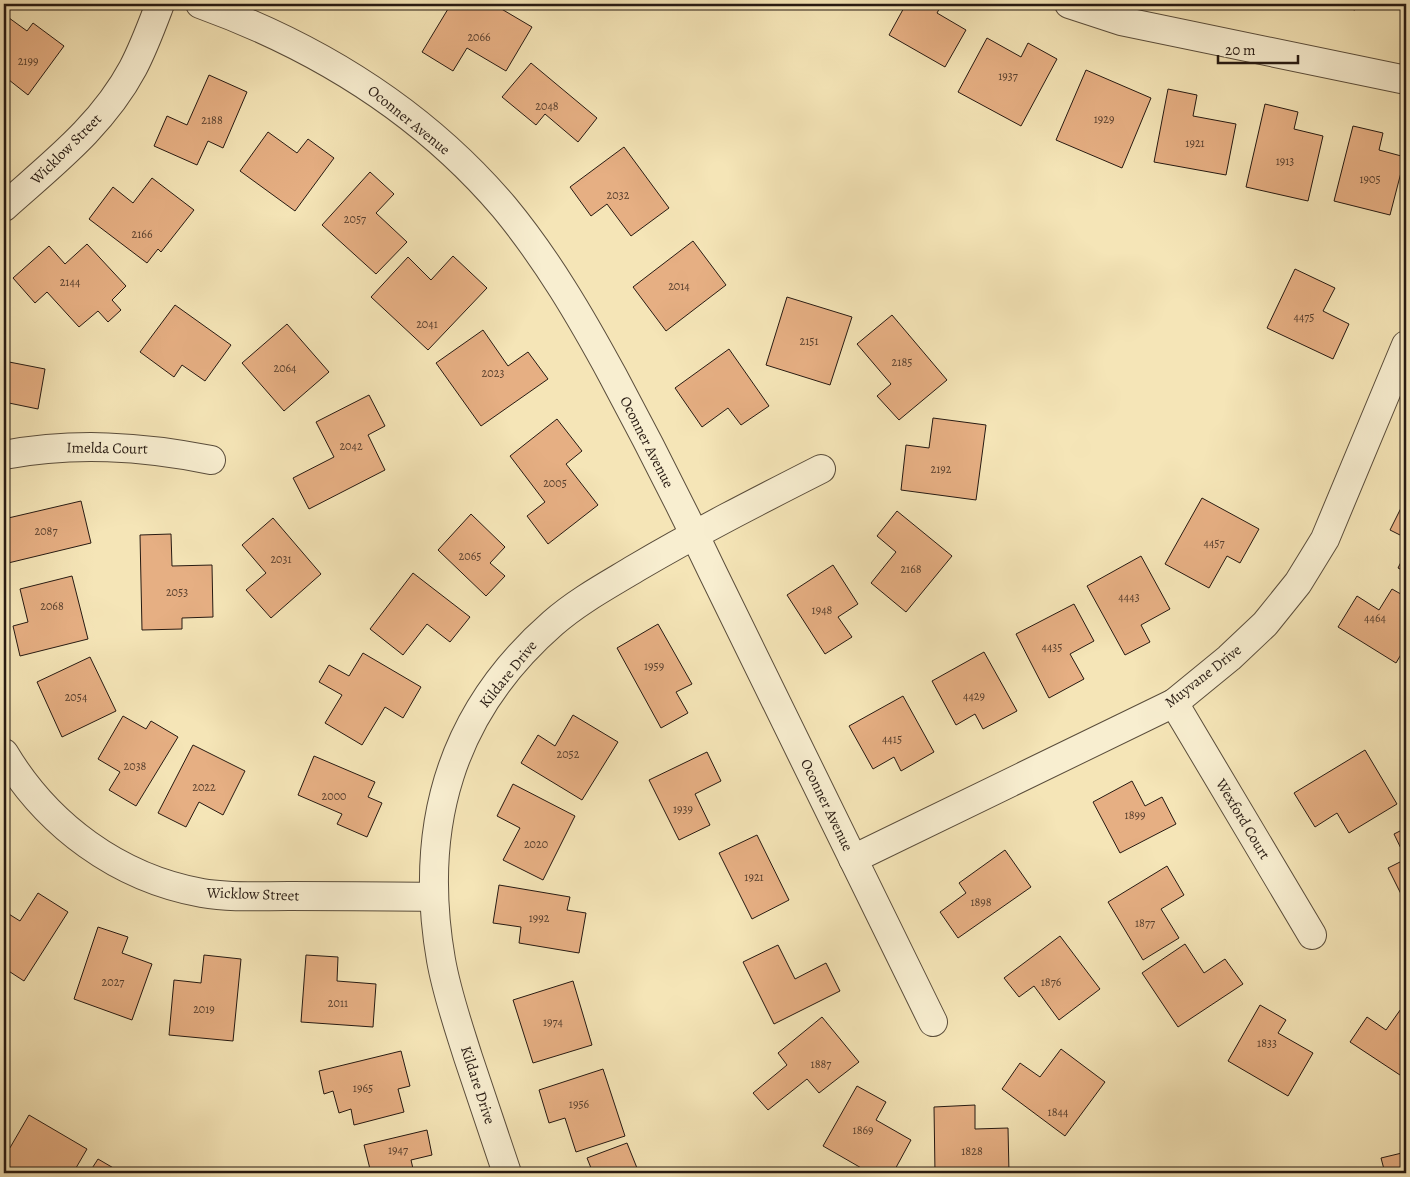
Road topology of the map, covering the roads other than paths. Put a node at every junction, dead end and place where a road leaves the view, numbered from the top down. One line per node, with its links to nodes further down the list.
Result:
1 (160, 4): 5 (street, Wicklow Street)
2 (200, 4): 10 (street, Oconner Avenue)
3 (1069, 4): 4 (street)
4 (1406, 80)
5 (4, 207)
6 (1406, 345): 11 (street, Muyvane Drive)
7 (4, 455): 8 (street, Imelda Court)
8 (211, 460)
9 (821, 469): 10 (street, Kildare Drive)
10 (694, 534): 13 (street, Oconner Avenue); 14 (street, Kildare Drive)
11 (1174, 704): 13 (street, Muyvane Drive); 15 (street, Wexford Court)
12 (4, 753): 14 (street, Wicklow Street)
13 (853, 859): 16 (street, Oconner Avenue)
14 (434, 897): 17 (street, Kildare Drive)
15 (1312, 935)
16 (933, 1022)
17 (507, 1173)

